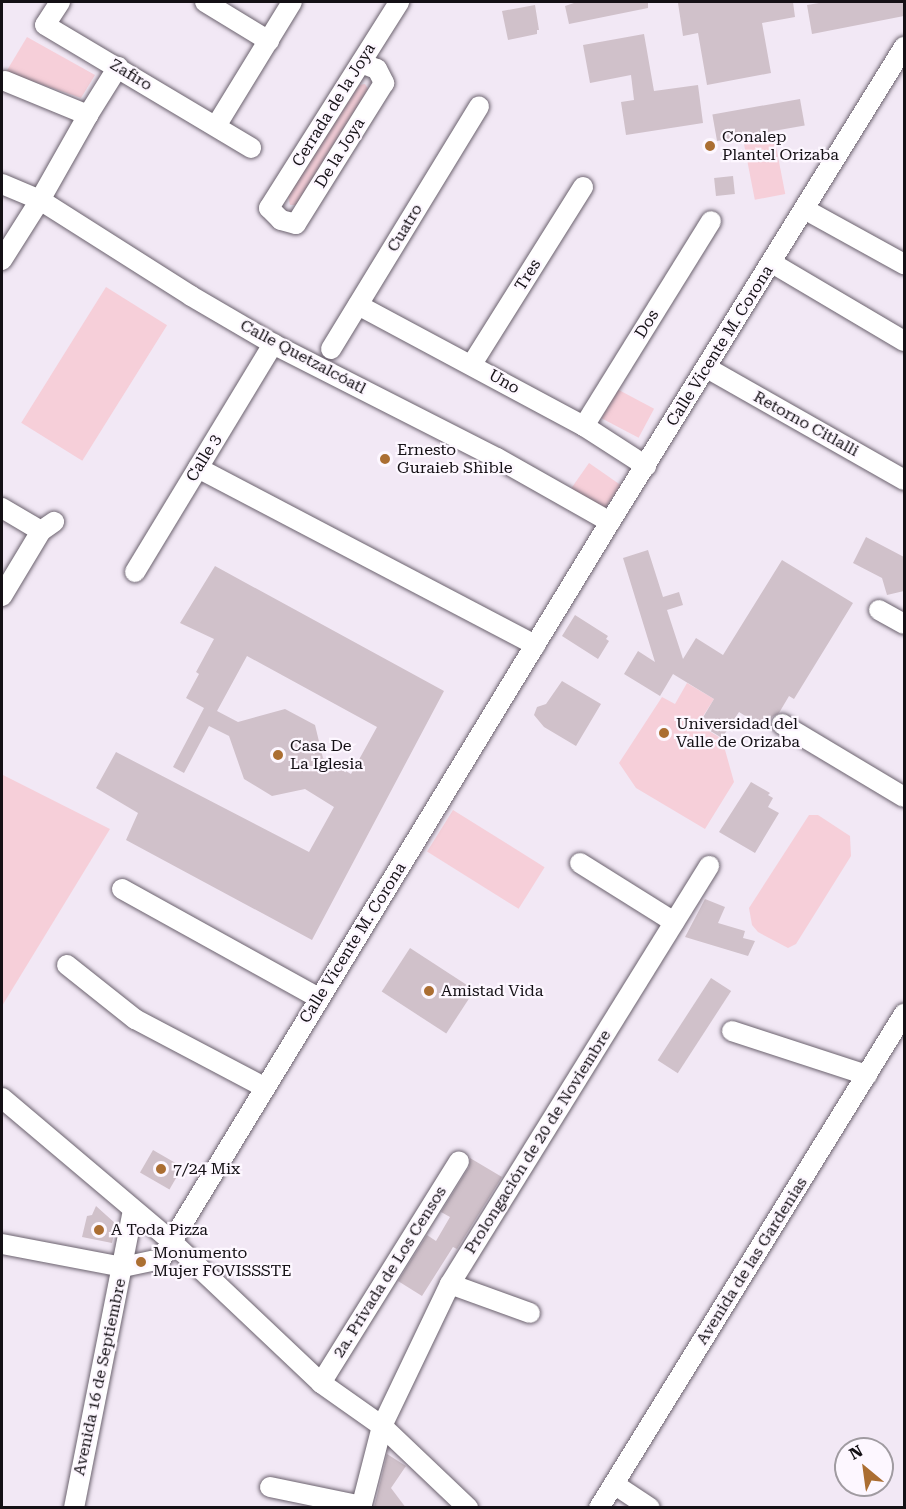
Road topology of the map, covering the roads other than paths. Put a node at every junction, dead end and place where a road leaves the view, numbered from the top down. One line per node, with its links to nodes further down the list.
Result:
1 (60, 2): 8 (street, Zafiro)
2 (205, 2): 5 (street)
3 (292, 2): 5 (street)
4 (399, 2): 7 (street, Cerrada de la Joya)
5 (269, 41): 12 (street)
6 (904, 47): 18 (street, Calle Vicente M. Corona)
7 (361, 63): 17 (street, Cerrada de la Joya); 17 (street, De la Joya)
8 (118, 67): 11 (street); 12 (street, Zafiro)
9 (5, 81): 11 (street)
10 (479, 107): 23 (street, Cuatro)
11 (87, 115): 16 (street)
12 (216, 126): 13 (street, Zafiro)
13 (251, 148)
14 (2, 184): 16 (street, Calle Quetzalcóatl)
15 (583, 187): 27 (street, Tres)
16 (40, 200): 20 (street); 25 (street, Calle Quetzalcóatl)
17 (269, 208)
18 (806, 210): 21 (street, Calle Vicente M. Corona); 22 (street)
19 (711, 221): 29 (street, Dos)
20 (2, 260)
21 (772, 263): 24 (street); 28 (street, Calle Vicente M. Corona)
22 (904, 264)
23 (358, 305): 26 (street, Cuatro); 27 (street, Uno)
24 (904, 341)
25 (273, 344): 31 (street, Calle 3); 34 (street, Calle Quetzalcóatl)
26 (331, 349)
27 (472, 364): 29 (street, Uno)
28 (707, 368): 30 (street, Calle Vicente M. Corona); 32 (street, Retorno Citlalli)
29 (584, 426): 30 (street, Uno)
30 (646, 466): 34 (street, Calle Vicente M. Corona)
31 (198, 468): 35 (street, Calle 3); 39 (street)
32 (904, 480)
33 (2, 508): 36 (street)
34 (610, 522): 39 (street, Calle Vicente M. Corona)
35 (135, 572)
36 (2, 596)
37 (879, 610): 38 (street)
38 (904, 624)
39 (535, 645): 47 (street, Calle Vicente M. Corona)
40 (782, 724): 41 (street)
41 (904, 797)
42 (580, 863): 45 (street)
43 (709, 866): 45 (street, Prolongación de 20 de Noviembre)
44 (122, 889): 47 (street)
45 (674, 922): 58 (street, Prolongación de 20 de Noviembre)
46 (67, 965): 51 (street)
47 (319, 998): 51 (street, Calle Vicente M. Corona)
48 (904, 1014): 50 (street, Avenida de las Gardenias)
49 (732, 1031): 50 (street)
50 (867, 1075): 62 (street, Avenida de las Gardenias)
51 (264, 1088): 55 (street, Calle Vicente M. Corona)
52 (2, 1098): 54 (street)
53 (459, 1161): 60 (street, 2a. Privada de Los Censos)
54 (133, 1211): 55 (street); 57 (street, Avenida 16 de Septiembre)
55 (171, 1241): 57 (street, Calle Vicente M. Corona); 60 (street)
56 (2, 1244): 57 (street)
57 (123, 1267): 65 (street, Avenida 16 de Septiembre)
58 (450, 1284): 59 (street); 61 (street, Prolongación de 20 de Noviembre)
59 (530, 1313)
60 (321, 1383): 61 (street)
61 (382, 1426): 64 (street, Prolongación de 20 de Noviembre); 66 (street)
62 (614, 1484): 67 (street, Avenida de las Gardenias); 68 (street)
63 (270, 1487): 64 (street)
64 (361, 1507)
65 (74, 1508)
66 (468, 1508)
67 (599, 1508)
68 (650, 1508)

